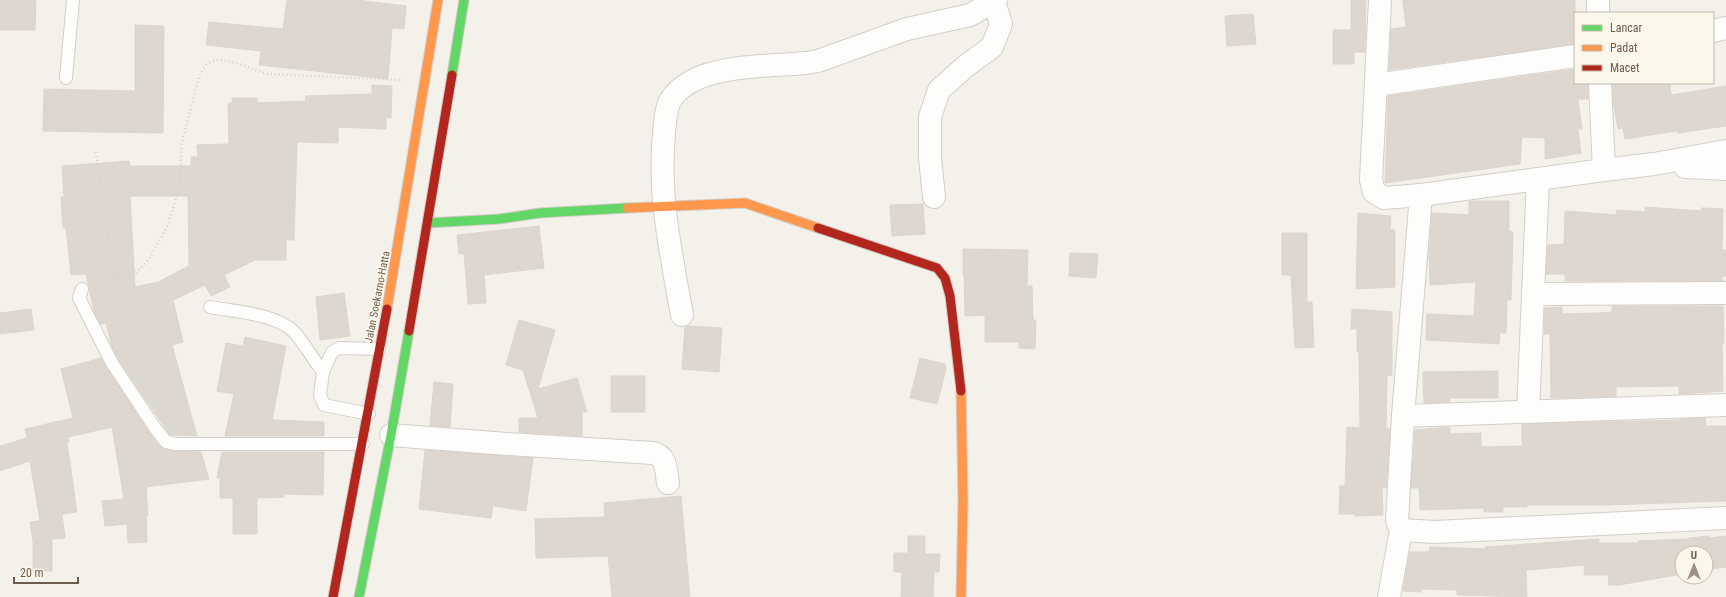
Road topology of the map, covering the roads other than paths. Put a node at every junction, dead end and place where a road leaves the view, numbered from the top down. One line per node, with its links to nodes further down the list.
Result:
1 (73, 0): 11 (lane)
2 (438, 0): 28 (main road, Jalan Soekarno-Hatta)
3 (464, 0): 22 (main road)
4 (1380, 0): 13 (street)
5 (1598, 0): 7 (street)
6 (995, 1): 20 (street); 21 (street)
7 (1598, 12)
8 (1726, 28): 9 (street)
9 (1714, 31)
10 (1574, 56): 13 (street)
11 (66, 78)
12 (1600, 84): 17 (street)
13 (1376, 85): 19 (street)
14 (1726, 151): 15 (street)
15 (1654, 164): 16 (street); 17 (street)
16 (1726, 169)
17 (1604, 170): 18 (street)
18 (1538, 179): 19 (street); 25 (street)
19 (1420, 195): 33 (street)
20 (934, 197)
21 (664, 207): 22 (main road); 27 (street); 41 (main road)
22 (428, 223): 34 (main road)
23 (82, 289): 35 (lane)
24 (1726, 293): 25 (street)
25 (1534, 294): 31 (street)
26 (210, 308): 29 (lane)
27 (682, 315)
28 (379, 349): 29 (lane); 32 (main road, Jalan Soekarno-Hatta)
29 (323, 372): 32 (lane)
30 (1726, 405): 31 (street)
31 (1528, 412): 33 (street)
32 (369, 414): 35 (main road, Jalan Soekarno-Hatta)
33 (1403, 416): 38 (street)
34 (391, 435): 36 (street); 40 (main road)
35 (363, 444): 39 (main road, Jalan Soekarno-Hatta)
36 (668, 483)
37 (1726, 518): 38 (street)
38 (1401, 530): 42 (street)
39 (333, 597)
40 (358, 597)
41 (961, 597)
42 (1389, 597)

